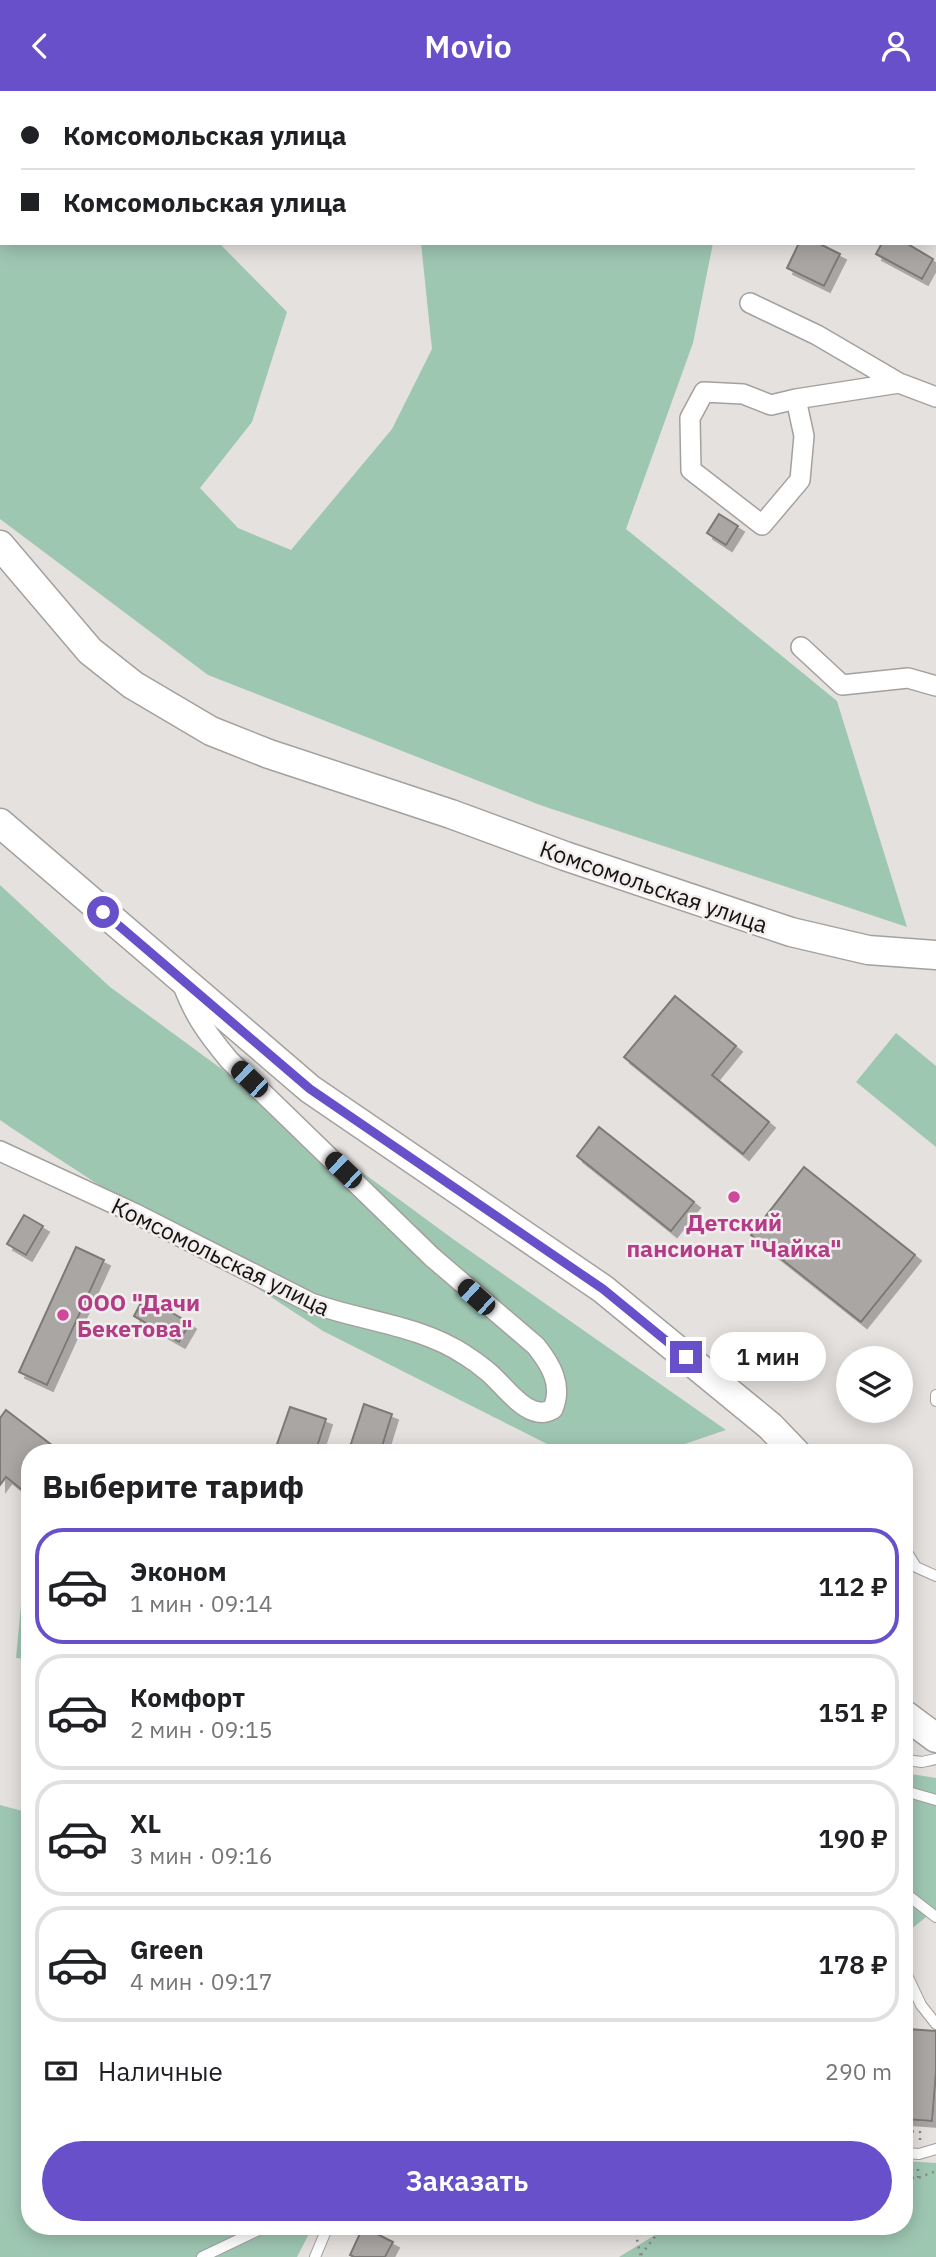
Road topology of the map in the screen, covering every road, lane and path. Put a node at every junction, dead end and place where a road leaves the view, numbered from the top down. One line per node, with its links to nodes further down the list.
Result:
1 (750, 303): 2 (street)
2 (899, 383): 3 (street); 4 (street)
3 (936, 397)
4 (796, 399): 4 (street)
5 (0, 545): 9 (main road, Комсомольская улица)
6 (801, 647): 7 (street)
7 (936, 686)
8 (0, 824): 10 (main road, Комсомольская улица)
9 (936, 955)
10 (180, 979): 11 (street, Комсомольская улица); 14 (main road, Комсомольская улица)
11 (0, 1151)
12 (936, 1395): 13 (lane)
13 (936, 1401)
14 (787, 1444)
15 (913, 1562): 16 (lane)
16 (936, 1576)
17 (913, 1721): 18 (main road)
18 (936, 1738)
19 (936, 1759): 20 (lane)
20 (913, 1761)
21 (913, 1793): 22 (lane)
22 (936, 1800)
23 (913, 1899): 24 (lane)
24 (936, 1917)
25 (913, 1989): 26 (lane)
26 (936, 2024)
27 (913, 2132): 28 (path)
28 (920, 2132)
29 (936, 2149): 30 (lane)
30 (913, 2154)
31 (936, 2171): 32 (path)
32 (913, 2178)
33 (248, 2235): 38 (lane)
34 (324, 2235): 39 (lane)
35 (636, 2235): 37 (path)
36 (656, 2235): 37 (path)
37 (641, 2256)
38 (202, 2257)
39 (315, 2257)

